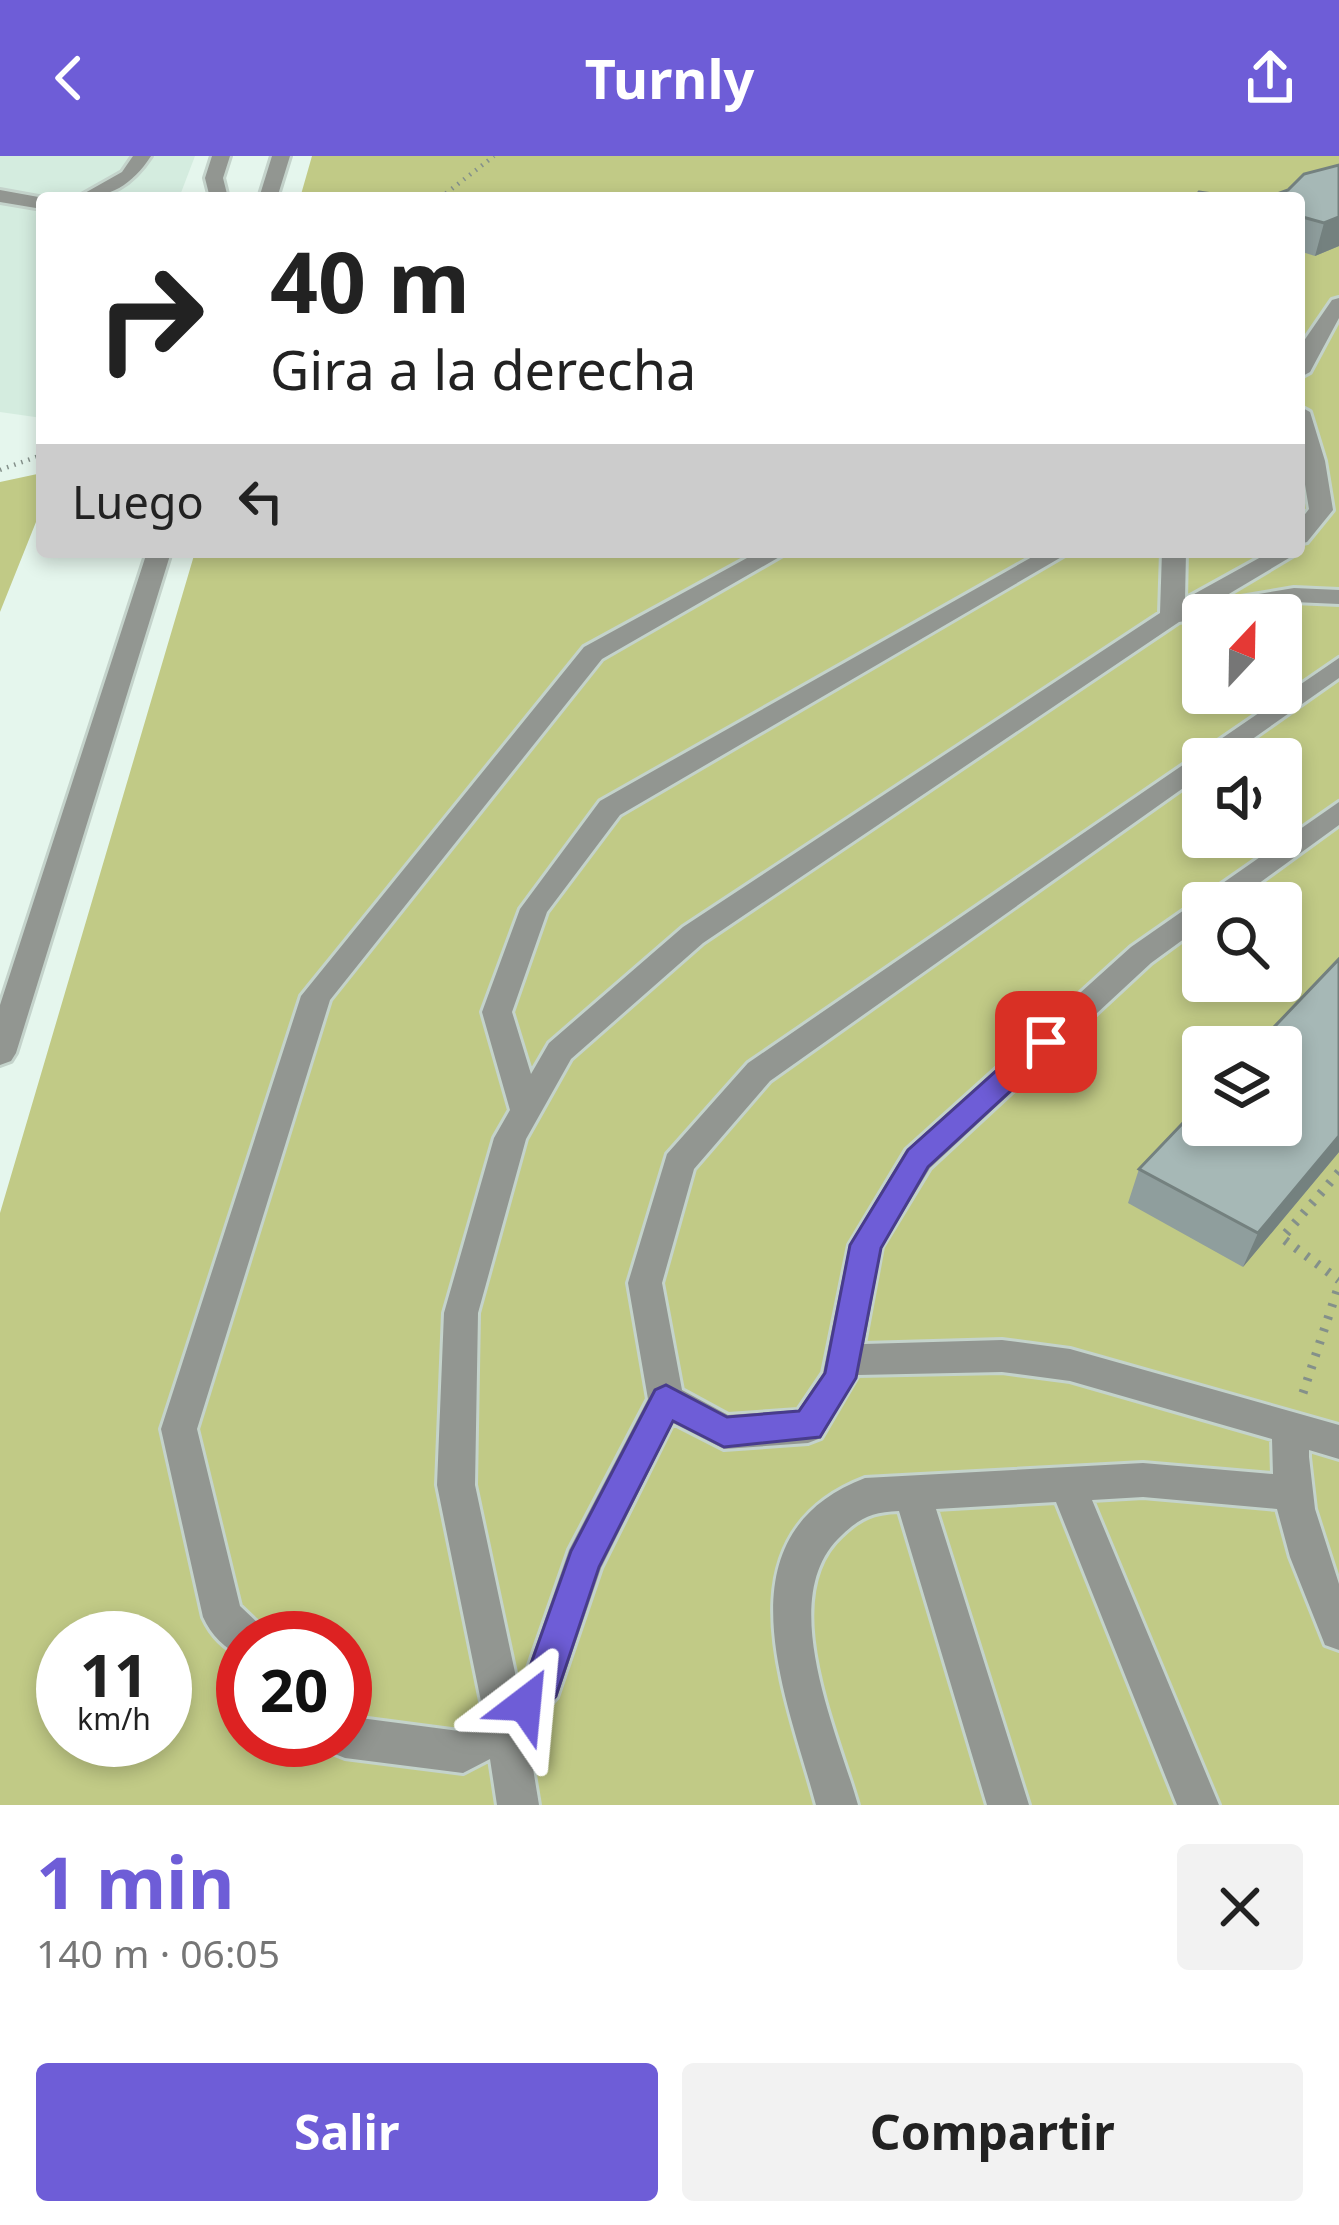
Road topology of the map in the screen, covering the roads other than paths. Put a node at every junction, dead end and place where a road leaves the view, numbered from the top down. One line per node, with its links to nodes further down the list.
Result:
1 (118, 156): 5 (street)
2 (142, 156): 5 (street)
3 (221, 156): 7 (street)
4 (281, 156): 8 (street)
5 (129, 176): 6 (street)
6 (97, 192)
7 (217, 192)
8 (270, 192)
9 (0, 196): 10 (street)
10 (36, 202)
11 (1339, 304): 12 (street)
12 (1305, 358)
13 (1305, 432): 14 (street)
14 (1305, 530)
15 (157, 558): 28 (street)
16 (765, 558): 37 (street)
17 (1048, 558): 29 (street)
18 (1174, 558): 21 (street)
19 (1276, 558): 21 (street)
20 (1339, 597): 21 (street)
21 (1172, 616): 29 (street)
22 (1339, 666): 23 (street)
23 (1236, 738)
24 (1182, 776): 31 (street)
25 (1339, 811): 26 (street)
26 (1241, 882)
27 (1182, 925): 30 (street)
28 (0, 1053)
29 (525, 1108): 39 (street)
30 (844, 1360): 31 (street); 32 (street)
31 (666, 1400): 39 (street)
32 (1291, 1429): 33 (street); 36 (street)
33 (1339, 1442)
34 (1066, 1484): 35 (street); 36 (street); 44 (street)
35 (912, 1492): 42 (street); 43 (street)
36 (1291, 1493): 38 (street)
37 (223, 1611)
38 (1339, 1631)
39 (506, 1726): 40 (street); 41 (street)
40 (372, 1740)
41 (518, 1805)
42 (837, 1805)
43 (1008, 1805)
44 (1198, 1805)

